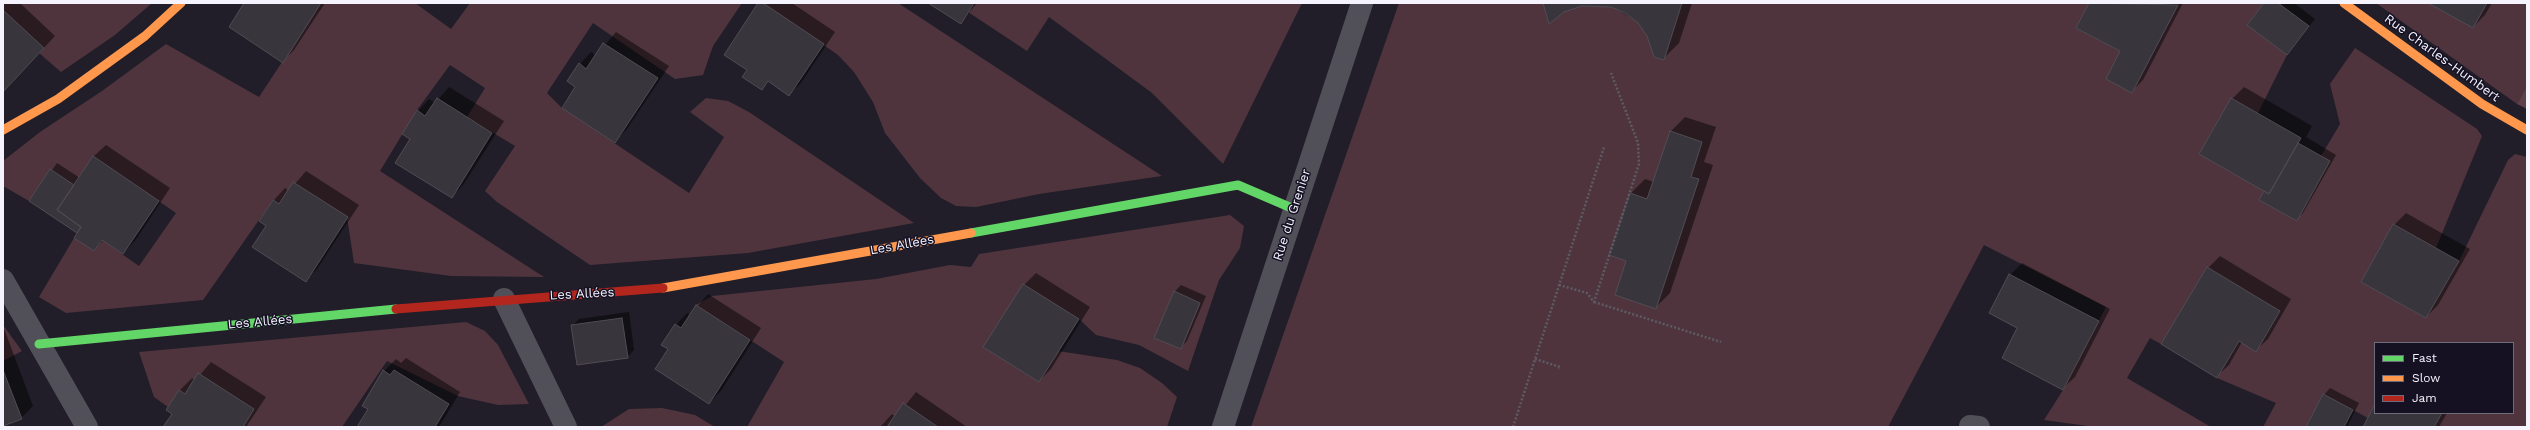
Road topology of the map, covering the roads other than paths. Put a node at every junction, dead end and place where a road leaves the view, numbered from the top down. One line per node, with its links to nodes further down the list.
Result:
1 (181, 3): 4 (street)
2 (1362, 3): 6 (street, Rue du Grenier)
3 (2344, 3): 5 (street, Rue Charles-Humbert)
4 (3, 130)
5 (2527, 130)
6 (1294, 209): 8 (street, Les Allées); 12 (street, Rue du Grenier)
7 (3, 280): 9 (street)
8 (504, 299): 9 (street, Les Allées); 11 (street)
9 (40, 344): 10 (street)
10 (87, 427)
11 (566, 427)
12 (1223, 427)

